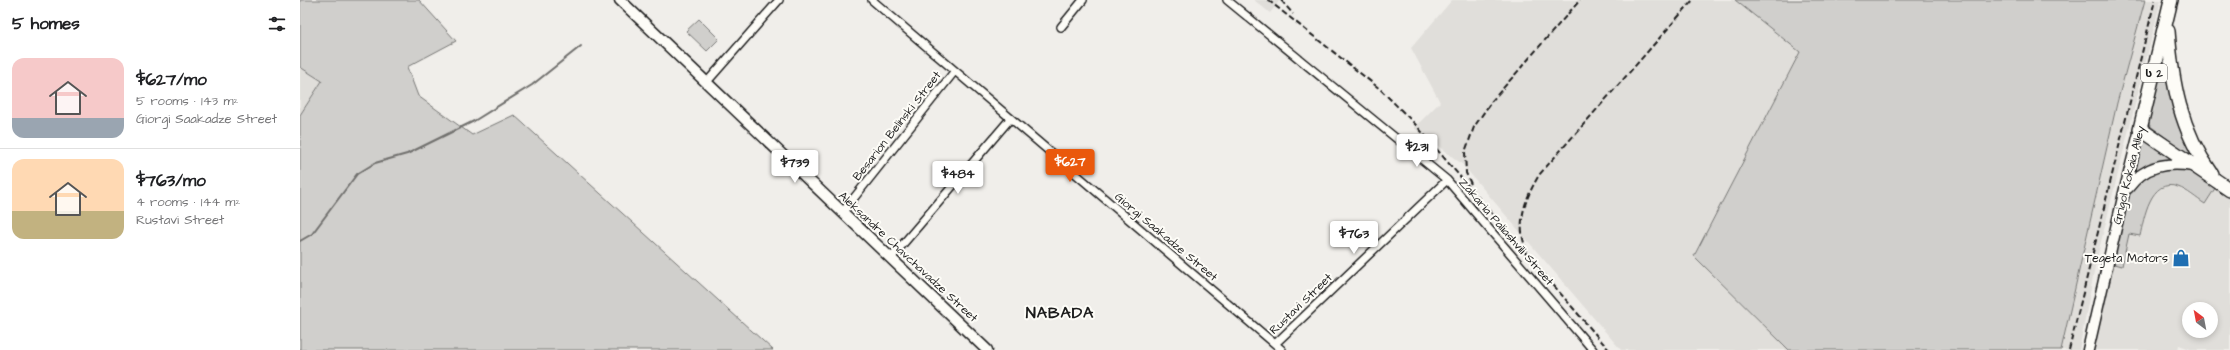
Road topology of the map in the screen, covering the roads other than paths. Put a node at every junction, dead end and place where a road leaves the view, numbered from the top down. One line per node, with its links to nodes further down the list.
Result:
1 (620, 0): 10 (street, Aleksandre Chavchavadze Street)
2 (779, 0): 10 (street)
3 (872, 0): 9 (street, Giorgi Saakadze Street)
4 (1083, 0): 8 (street)
5 (1227, 0): 15 (street, Zakaria Paliashvili Street)
6 (2170, 0): 7 (highway, Grigol Kokaia Alley / ს 2)
7 (2167, 17): 12 (highway, Grigol Kokaia Alley / ს 2); 14 (highway)
8 (1062, 27)
9 (954, 72): 11 (street, Giorgi Saakadze Street); 18 (street, Besarion Belinski Street)
10 (706, 83): 18 (street, Aleksandre Chavchavadze Street)
11 (1010, 119): 19 (street); 20 (street, Giorgi Saakadze Street)
12 (2140, 129): 13 (highway); 17 (street, Grigol Kokaia Alley)
13 (2197, 167): 14 (highway); 17 (street)
14 (2215, 178): 16 (highway)
15 (1447, 180): 20 (street, Rustavi Street); 23 (street, Zakaria Paliashvili Street)
16 (2230, 190)
17 (2124, 193): 24 (street, Grigol Kokaia Alley)
18 (842, 213): 19 (street, Aleksandre Chavchavadze Street)
19 (891, 258): 21 (street, Aleksandre Chavchavadze Street)
20 (1275, 344): 22 (street, Giorgi Saakadze Street)
21 (988, 350)
22 (1282, 350)
23 (1593, 350)
24 (2088, 350)

